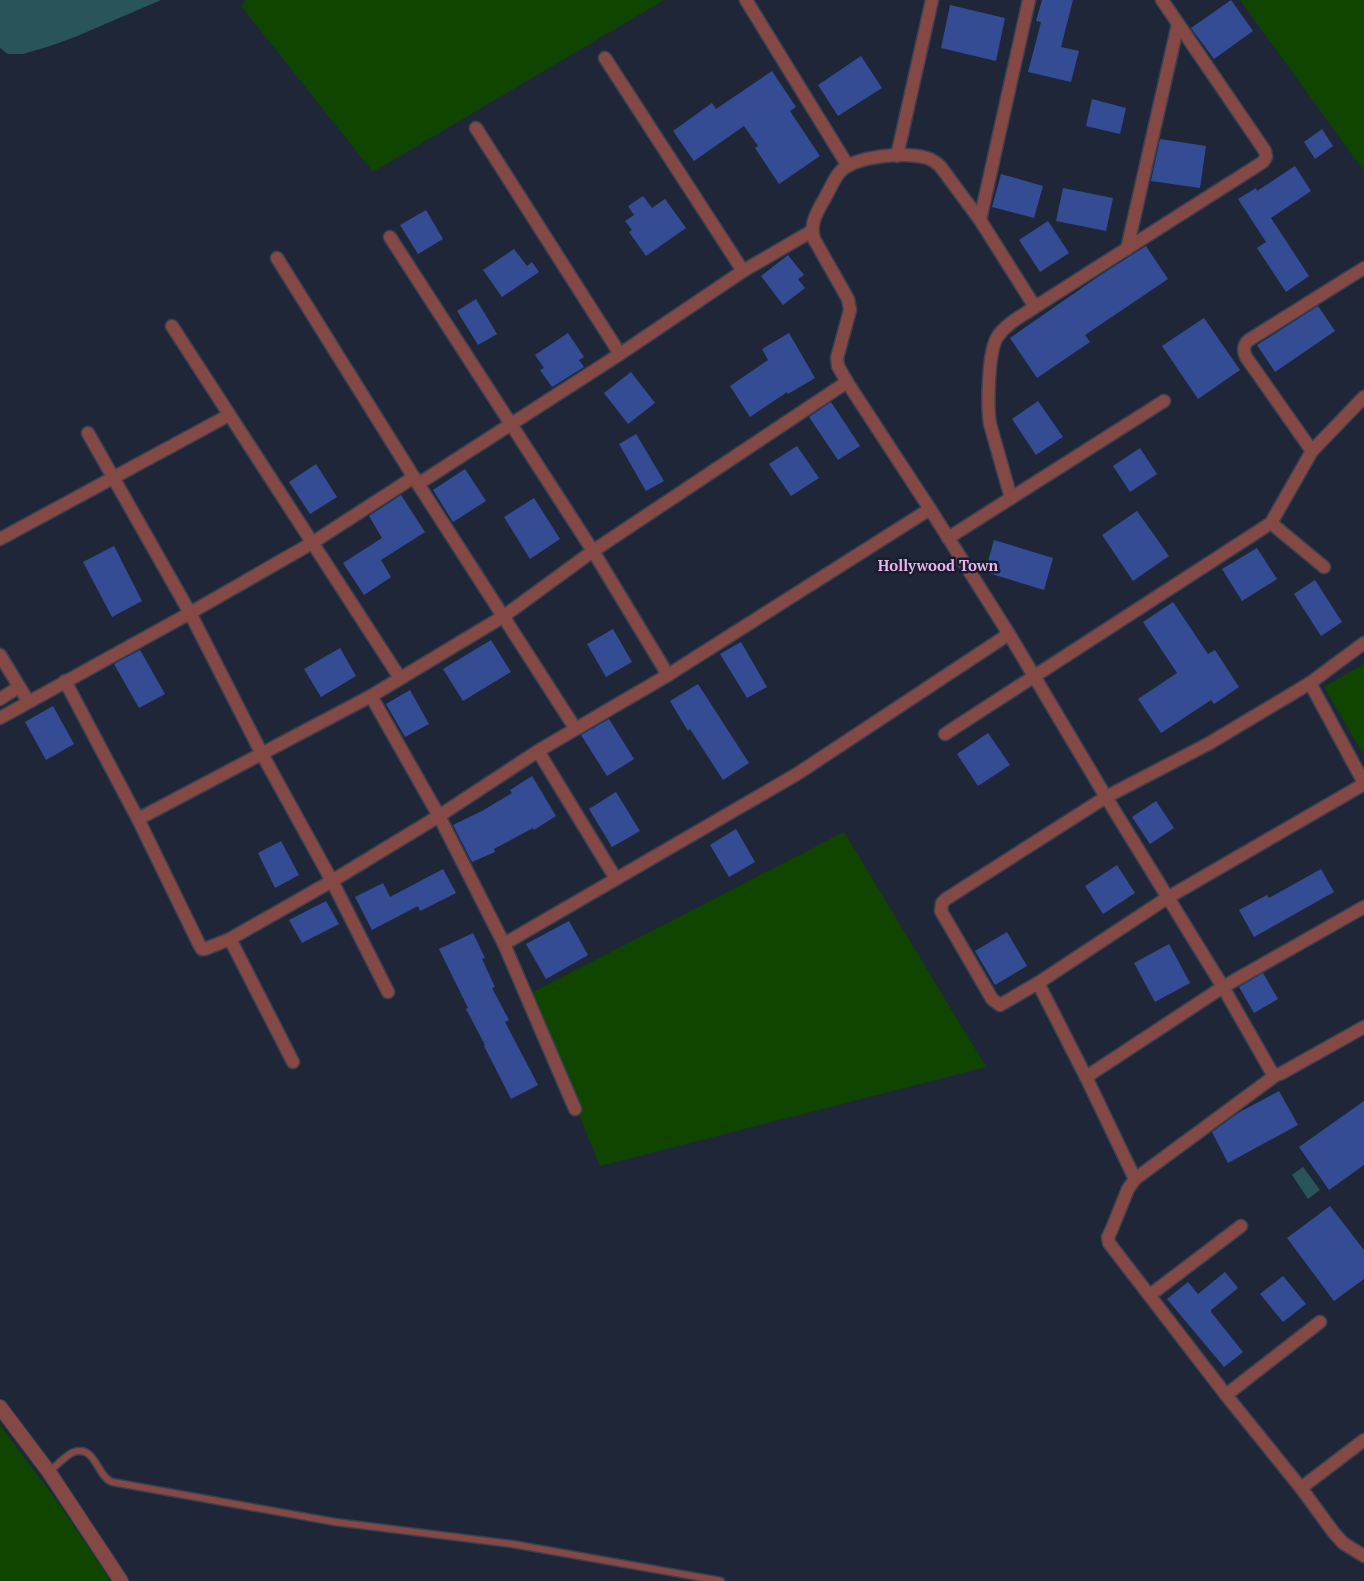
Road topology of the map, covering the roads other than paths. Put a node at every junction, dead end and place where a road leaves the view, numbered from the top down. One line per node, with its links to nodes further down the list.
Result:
1 (746, 0): 9 (street)
2 (932, 0): 8 (street)
3 (1029, 0): 10 (street)
4 (1162, 0): 5 (street)
5 (1178, 24): 13 (street); 13 (street)
6 (605, 58): 16 (street)
7 (476, 128): 19 (street)
8 (897, 156): 9 (street); 10 (street)
9 (848, 166): 11 (street)
10 (980, 220): 17 (street)
11 (812, 231): 16 (street); 20 (street)
12 (390, 237): 24 (street)
13 (1127, 249): 17 (street)
14 (277, 258): 28 (street)
15 (1364, 268): 26 (street)
16 (743, 271): 19 (street)
17 (1035, 307): 29 (street)
18 (172, 326): 23 (street)
19 (620, 354): 24 (street)
20 (846, 382): 30 (street); 35 (street)
21 (1364, 397): 26 (street)
22 (1164, 401): 29 (street)
23 (229, 415): 27 (street); 34 (street)
24 (511, 424): 28 (street); 35 (street)
25 (88, 433): 27 (street)
26 (1312, 450): 31 (street)
27 (114, 479): 33 (street); 37 (street)
28 (416, 480): 34 (street); 38 (street)
29 (1011, 498): 32 (street)
30 (930, 509): 32 (street); 42 (street)
31 (1271, 523): 36 (street); 43 (street)
32 (948, 538): 39 (street)
33 (0, 539)
34 (312, 543): 37 (street); 44 (street)
35 (593, 551): 38 (street); 42 (street)
36 (1324, 567)
37 (190, 613): 45 (street); 55 (street)
38 (504, 616): 44 (street); 52 (street)
39 (1008, 634): 43 (street); 60 (street)
40 (1364, 642): 46 (street)
41 (0, 655): 47 (street)
42 (668, 675): 52 (street)
43 (1033, 676): 53 (street); 57 (street)
44 (400, 678): 48 (street)
45 (65, 681): 50 (street); 59 (street)
46 (1310, 683): 56 (street); 57 (street)
47 (20, 686): 49 (street); 50 (street)
48 (371, 696): 55 (street); 58 (street)
49 (0, 699)
50 (28, 701): 51 (street)
51 (0, 718)
52 (575, 728): 54 (street)
53 (945, 734)
54 (538, 751): 58 (street); 60 (street)
55 (262, 754): 59 (street); 61 (street)
56 (1364, 784): 62 (street)
57 (1106, 797): 62 (street); 66 (street)
58 (440, 816): 61 (street); 65 (street)
59 (138, 819): 64 (street)
60 (616, 879): 65 (street)
61 (332, 881): 64 (street); 68 (street)
62 (1167, 898): 66 (street); 67 (street)
63 (1364, 907): 67 (street)
64 (230, 939): 70 (street)
65 (504, 944): 73 (street)
66 (1038, 983): 72 (street)
67 (1223, 987): 71 (street); 72 (street)
68 (388, 992)
69 (1364, 1027): 71 (street)
70 (293, 1062)
71 (1276, 1074): 74 (street)
72 (1086, 1077): 74 (street)
73 (575, 1108)
74 (1134, 1179): 76 (street)
75 (1241, 1226): 76 (street)
76 (1150, 1295): 78 (street)
77 (1320, 1322): 78 (street)
78 (1226, 1395): 82 (street)
79 (0, 1407): 81 (street)
80 (1364, 1440): 82 (street)
81 (49, 1472): 84 (street); 85 (lane)
82 (1301, 1488): 83 (street)
83 (1364, 1556)
84 (121, 1581)
85 (721, 1581)

